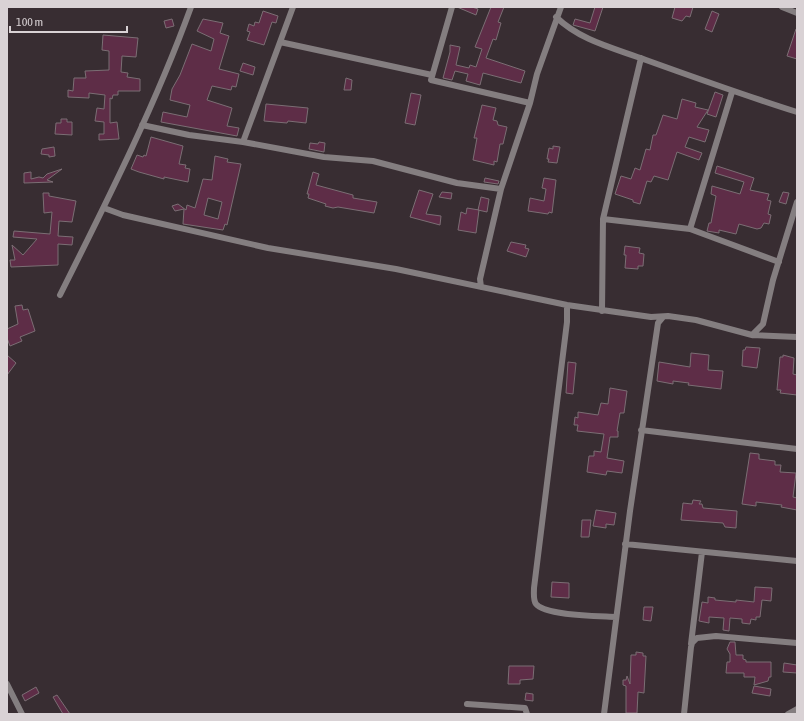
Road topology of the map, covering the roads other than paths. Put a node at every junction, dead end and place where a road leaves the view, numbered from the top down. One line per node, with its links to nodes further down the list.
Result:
1 (191, 7): 14 (street)
2 (293, 7): 8 (street)
3 (452, 7): 10 (street)
4 (560, 7): 7 (street)
5 (782, 7): 6 (street)
6 (797, 13)
7 (556, 18): 9 (street); 12 (street)
8 (280, 42): 10 (street); 15 (street)
9 (641, 58): 11 (street); 19 (street)
10 (432, 75): 12 (street)
11 (732, 92): 13 (street); 20 (street)
12 (530, 103): 16 (street)
13 (797, 112)
14 (142, 125): 15 (street); 18 (street)
15 (243, 142): 16 (street)
16 (502, 189): 22 (street)
17 (797, 202): 21 (street)
18 (104, 208): 22 (street); 23 (street)
19 (603, 218): 20 (street); 25 (street)
20 (690, 229): 21 (street)
21 (778, 262): 29 (street)
22 (481, 287): 24 (street)
23 (60, 295)
24 (567, 305): 25 (street); 38 (street)
25 (602, 311): 26 (street)
26 (651, 317): 27 (street); 28 (street)
27 (663, 317): 28 (street); 30 (street)
28 (658, 323): 33 (street)
29 (763, 324): 30 (street); 31 (street)
30 (752, 336): 31 (street)
31 (769, 336): 32 (street)
32 (797, 337)
33 (641, 430): 34 (street); 35 (street)
34 (797, 449)
35 (626, 544): 36 (street); 38 (street)
36 (702, 552): 37 (street); 40 (street)
37 (797, 561)
38 (616, 617): 47 (street)
39 (797, 643): 40 (street)
40 (691, 647): 48 (street)
41 (7, 684): 42 (street)
42 (9, 692): 45 (street)
43 (467, 704): 46 (street)
44 (797, 709): 49 (street)
45 (22, 714)
46 (527, 714)
47 (604, 714)
48 (684, 714)
49 (788, 714)

